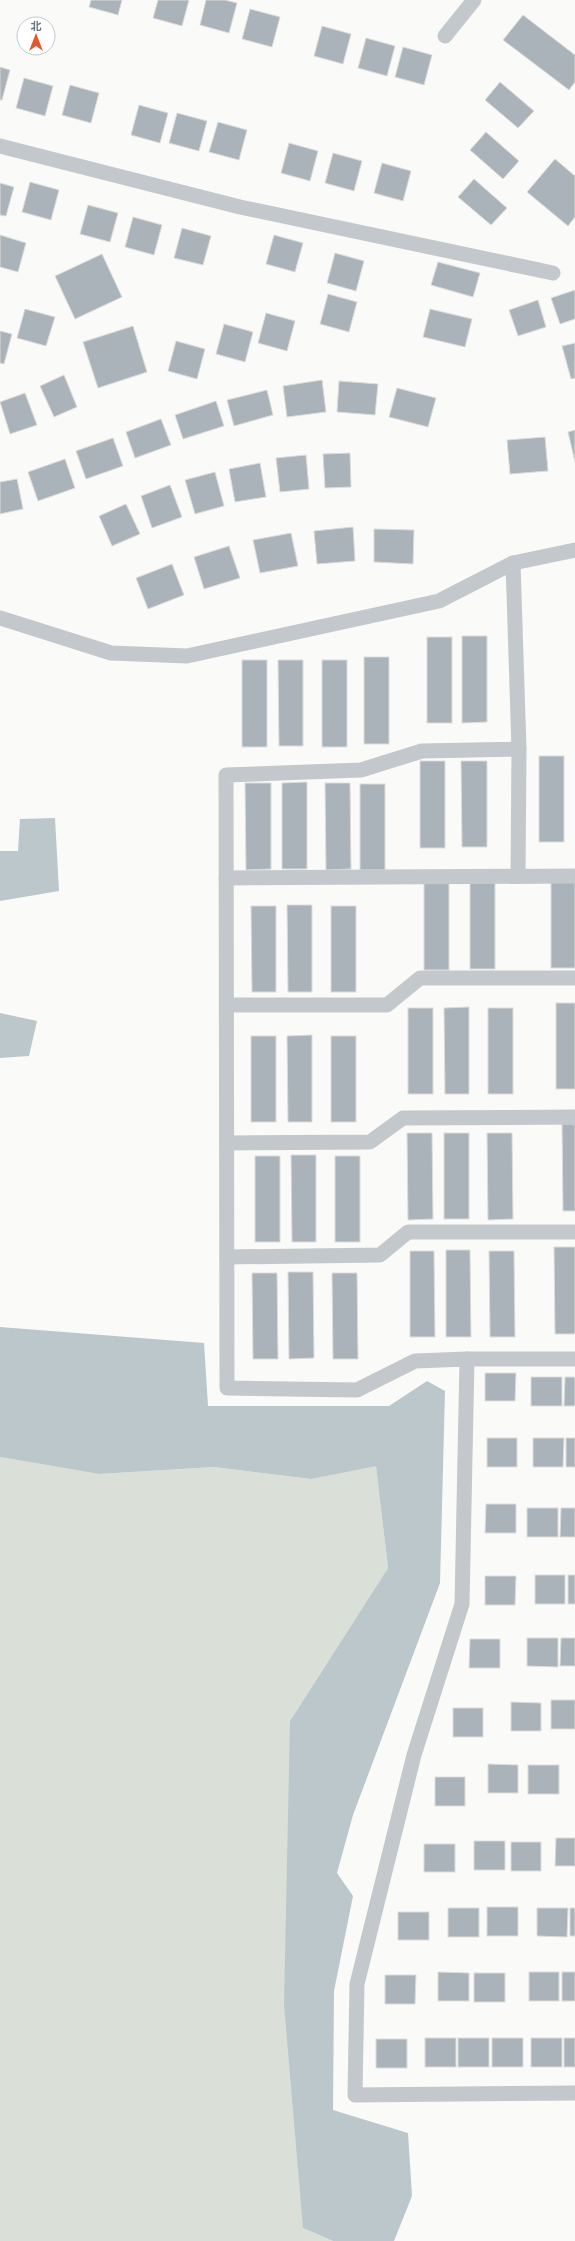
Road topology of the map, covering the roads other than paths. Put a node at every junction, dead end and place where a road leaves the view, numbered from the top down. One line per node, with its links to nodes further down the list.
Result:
1 (474, 0): 2 (street)
2 (445, 36)
3 (0, 146): 4 (street)
4 (553, 273)
5 (575, 550): 6 (street)
6 (513, 563): 7 (street); 8 (street)
7 (0, 618)
8 (519, 749): 9 (street); 11 (street)
9 (518, 876): 10 (street); 11 (street)
10 (575, 876)
11 (226, 878): 13 (street)
12 (575, 978): 13 (street)
13 (227, 1005): 15 (street)
14 (575, 1117): 15 (street)
15 (227, 1143): 17 (street)
16 (575, 1232): 17 (street)
17 (227, 1257): 18 (street)
18 (467, 1359): 19 (street); 20 (street)
19 (575, 1359)
20 (575, 2093)

